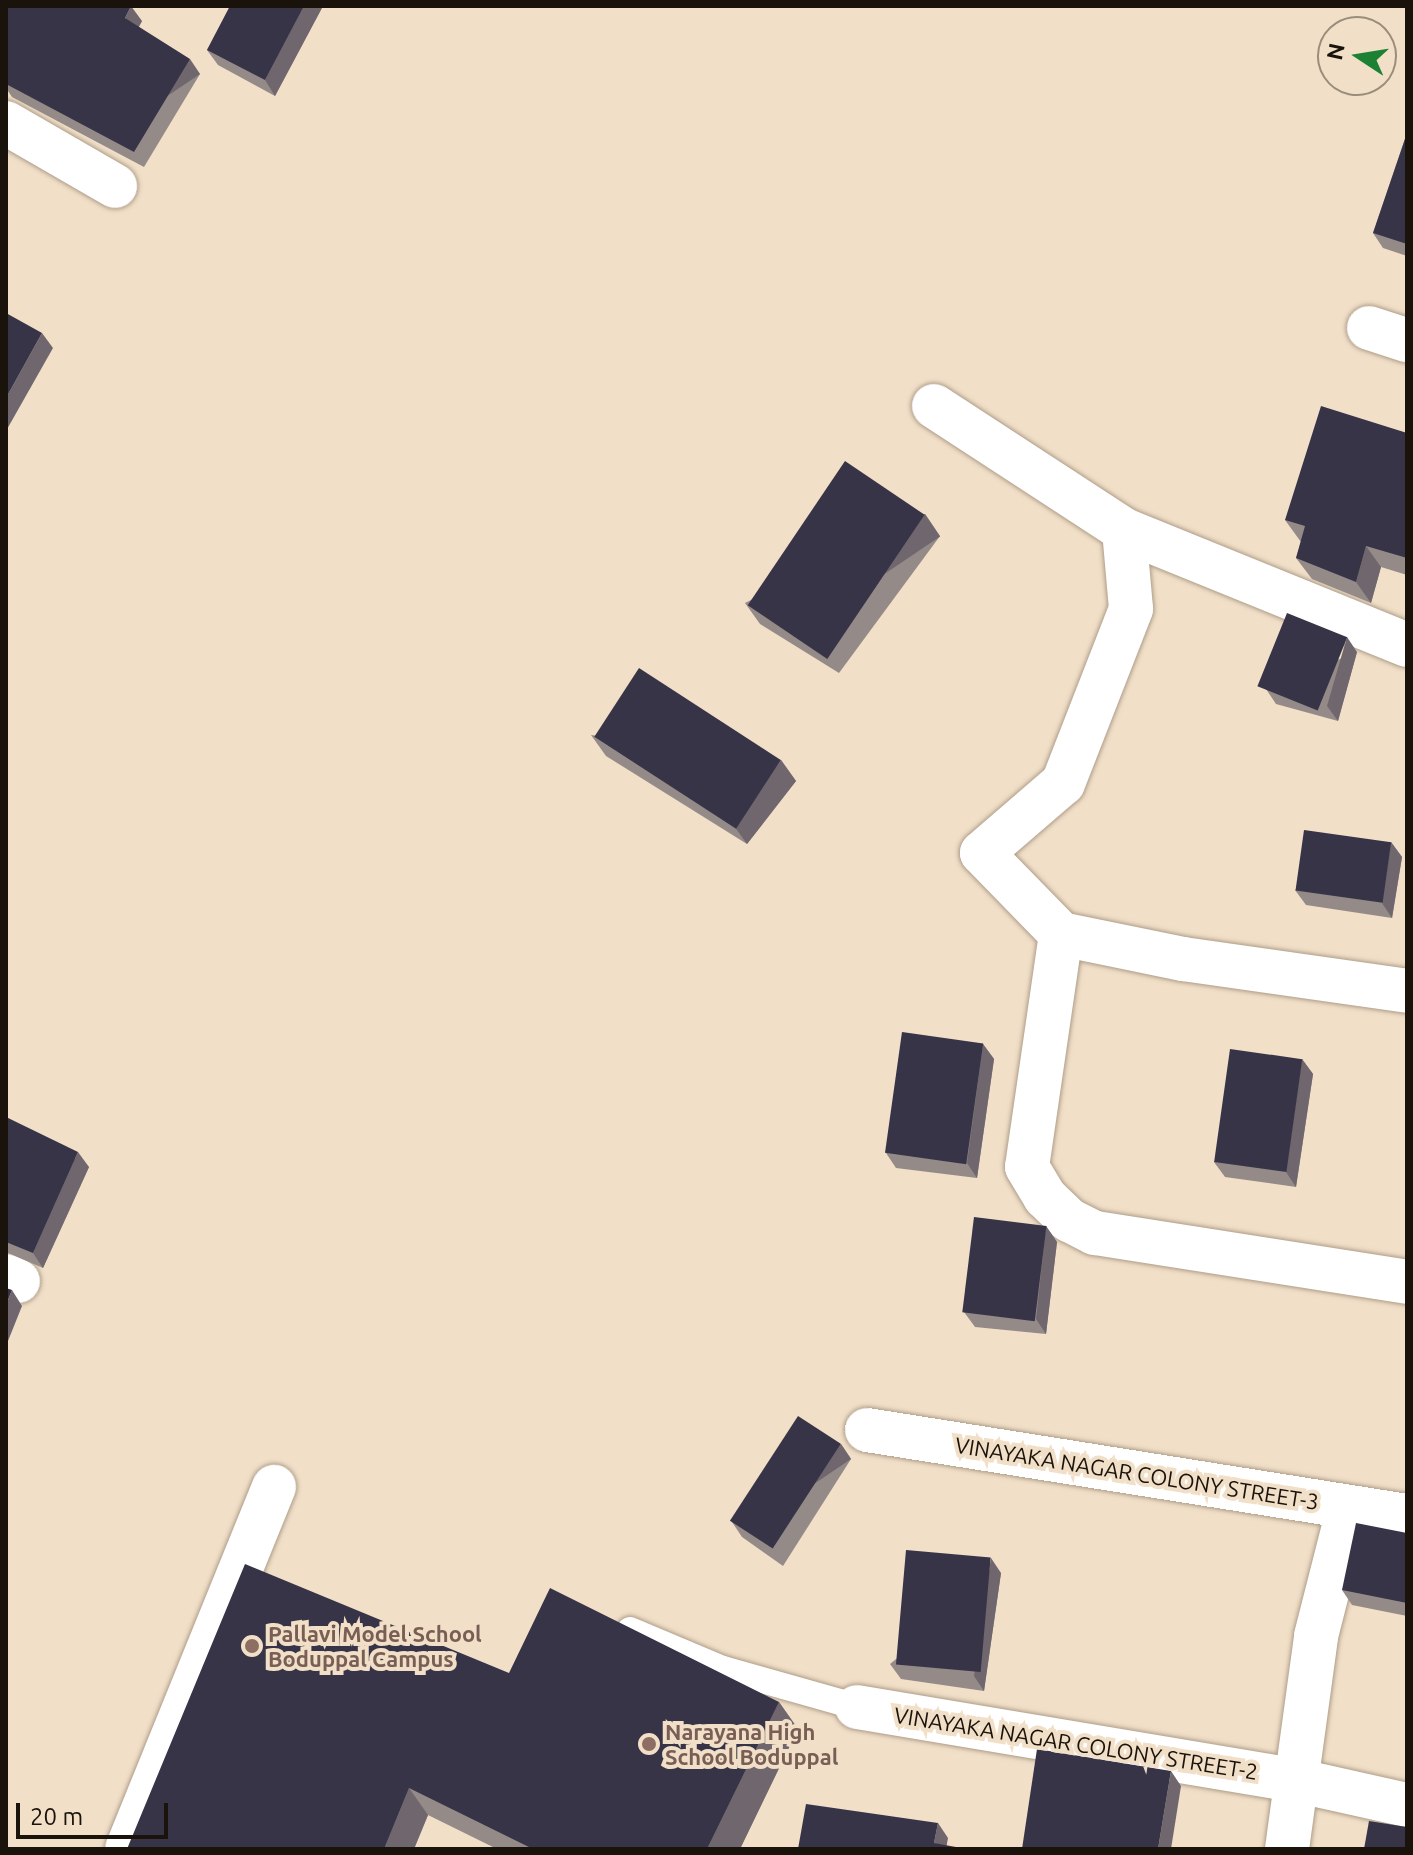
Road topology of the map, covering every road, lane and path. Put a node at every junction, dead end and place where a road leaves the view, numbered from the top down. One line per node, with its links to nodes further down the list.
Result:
1 (6, 123): 2 (street)
2 (115, 186)
3 (934, 406): 4 (street)
4 (1124, 530): 5 (street); 6 (street)
5 (1407, 645)
6 (1061, 934): 7 (street); 8 (street)
7 (1407, 991)
8 (1407, 1282)
9 (867, 1430): 11 (street, VINAYAKA NAGAR COLONY STREET-3)
10 (274, 1487): 17 (street)
11 (1349, 1507): 12 (street, VINAYAKA NAGAR COLONY STREET-3); 15 (street)
12 (1407, 1516)
13 (630, 1630): 14 (lane)
14 (857, 1707): 15 (street, VINAYAKA NAGAR COLONY STREET-2)
15 (1295, 1780): 16 (street, VINAYAKA NAGAR COLONY STREET-2); 18 (street)
16 (1407, 1805)
17 (127, 1849)
18 (1287, 1849)

